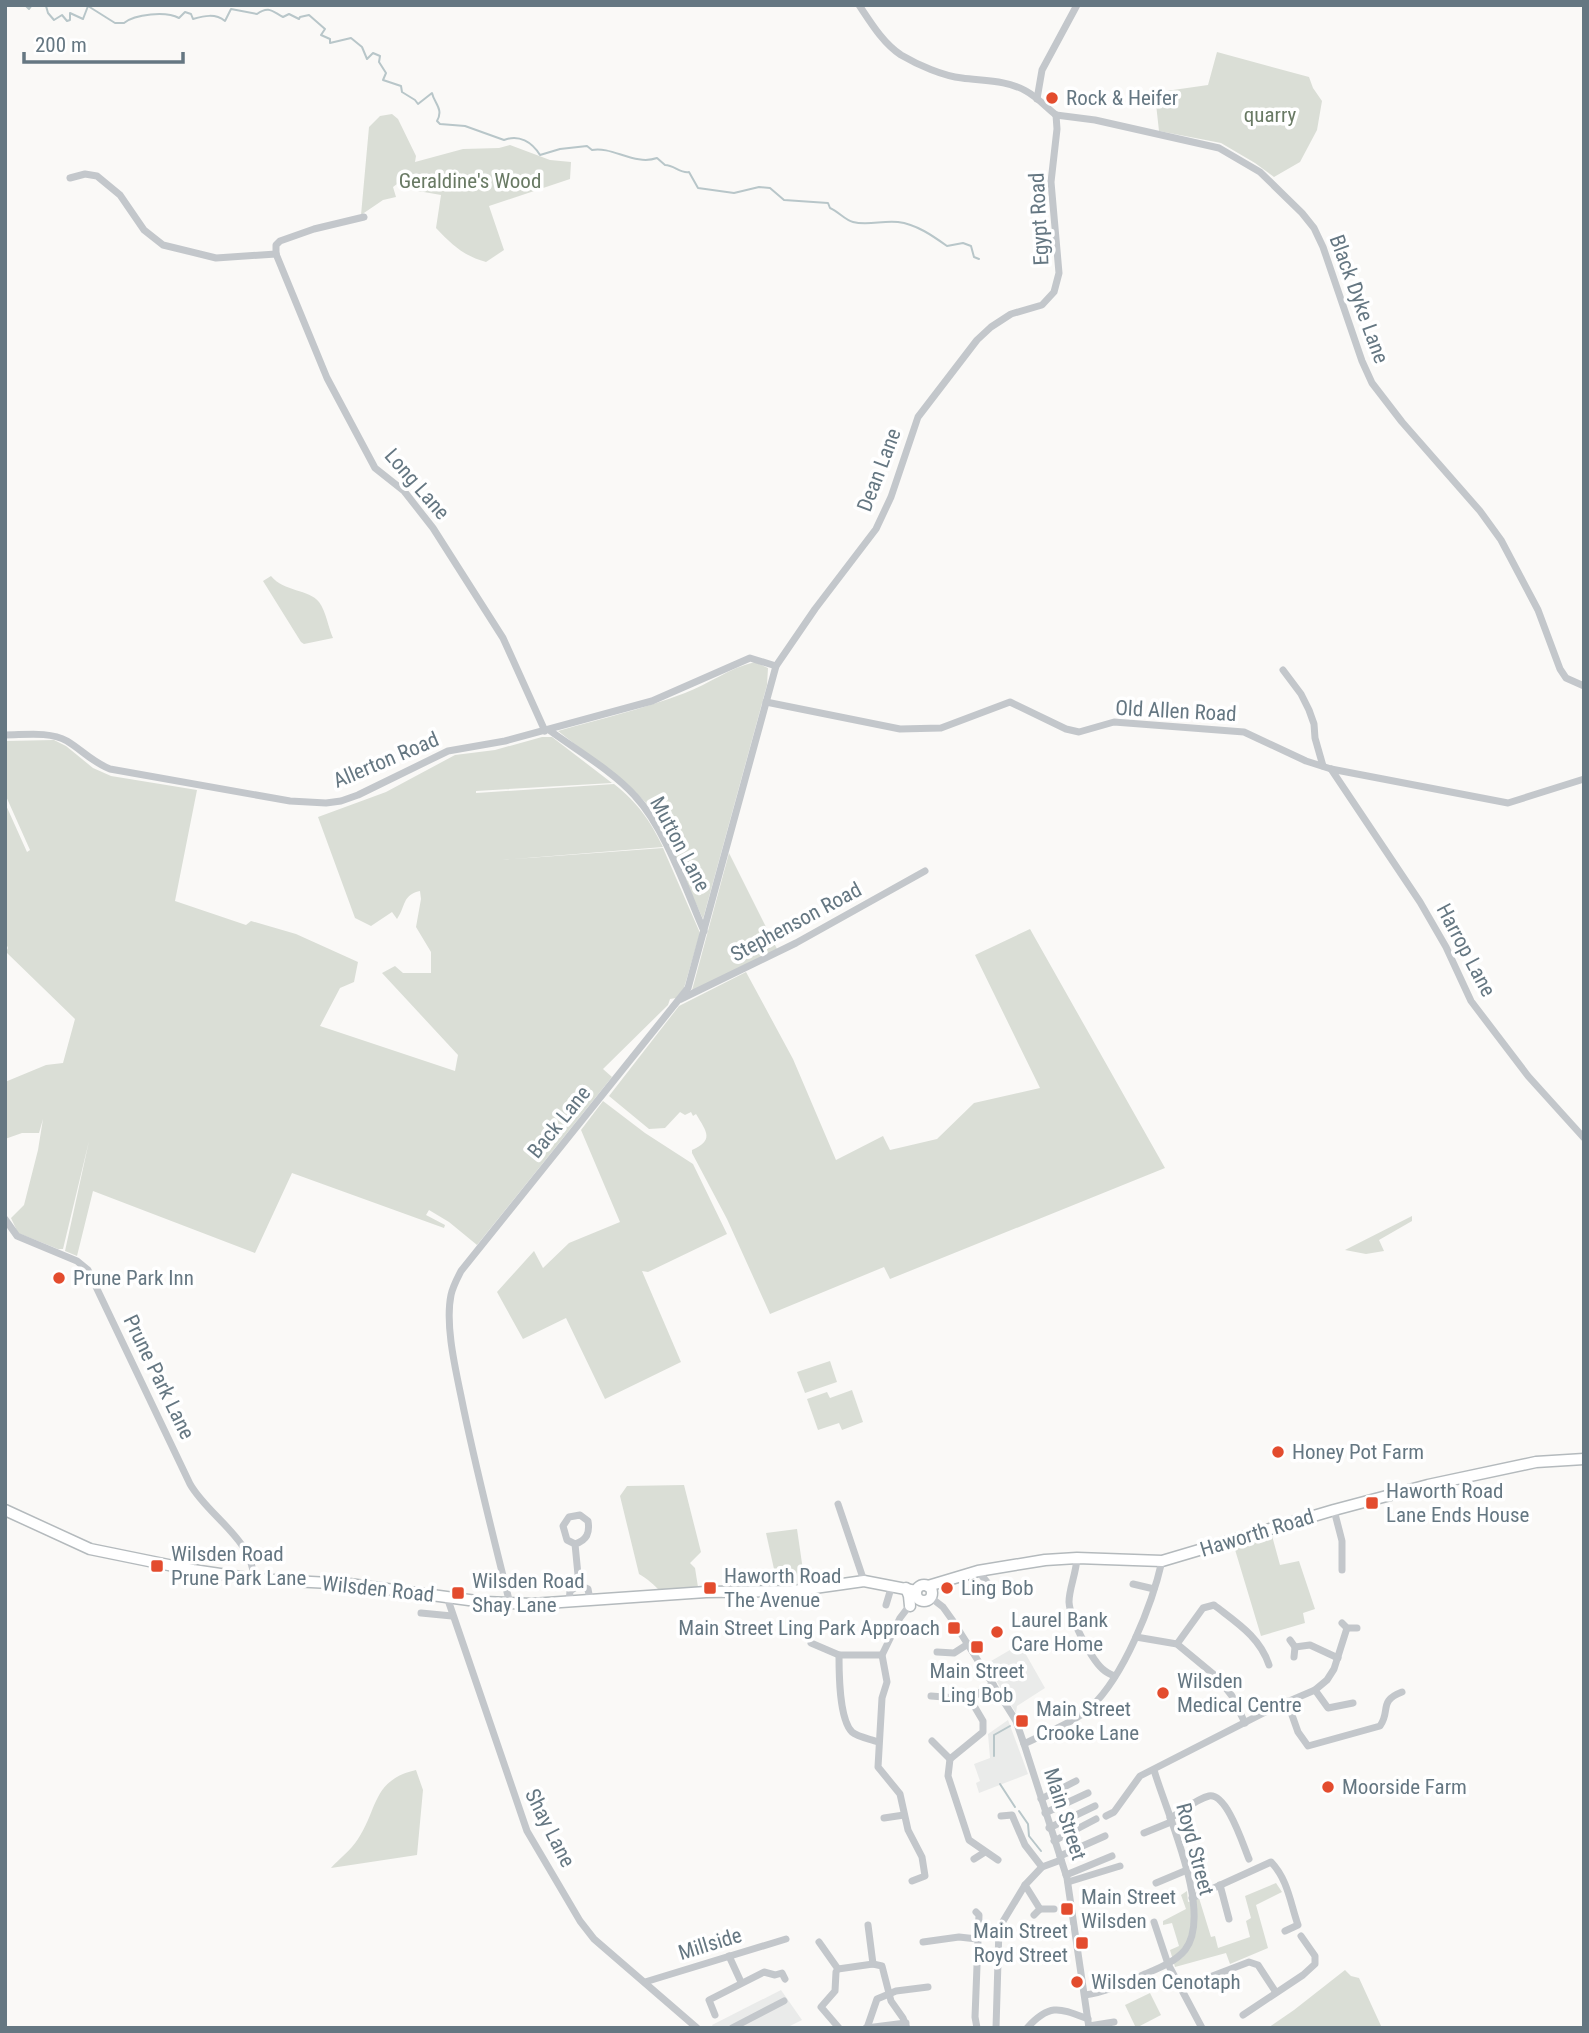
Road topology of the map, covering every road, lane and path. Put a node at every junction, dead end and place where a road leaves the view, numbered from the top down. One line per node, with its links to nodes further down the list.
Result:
1 (859, 5): 3 (street)
2 (1077, 5): 3 (street)
3 (1037, 99): 4 (street)
4 (1056, 115): 8 (street, Egypt Road); 11 (street, Black Dyke Lane)
5 (70, 178): 7 (street)
6 (364, 217): 7 (street)
7 (276, 254): 13 (street, Long Lane)
8 (1033, 310): 9 (street, Dean Lane)
9 (776, 666): 12 (street, Back Lane); 13 (street, Allerton Road)
10 (1283, 670): 15 (street)
11 (1584, 687)
12 (766, 702): 15 (street, Old Allen Road); 19 (street, Back Lane)
13 (547, 730): 14 (street, Allerton Road); 19 (street, Mutton Lane)
14 (5, 735)
15 (1323, 765): 16 (street, Old Allen Road)
16 (1331, 769): 17 (street, Old Allen Road); 21 (street, Harrop Lane)
17 (1584, 779)
18 (925, 871): 20 (street, Stephenson Road)
19 (704, 931): 20 (street, Back Lane)
20 (680, 999): 45 (street, Back Lane)
21 (1584, 1138)
22 (5, 1219): 32 (street, Prune Park Lane)
23 (1584, 1459): 26 (main road, Haworth Road)
24 (838, 1504): 33 (street)
25 (5, 1510): 32 (main road, Wilsden Road)
26 (1334, 1510): 29 (main road, Haworth Road); 30 (street)
27 (575, 1544): 27 (street); 36 (street)
28 (1077, 1558): 29 (main road, Haworth Road); 31 (main road, Haworth Road); 61 (street)
29 (1162, 1561): 39 (street)
30 (1342, 1570)
31 (978, 1571): 37 (main road, Haworth Road); 38 (street)
32 (254, 1579): 41 (main road, Wilsden Road)
33 (864, 1581): 35 (main road); 43 (main road)
34 (1133, 1584): 39 (street)
35 (892, 1585): 40 (main road); 46 (street)
36 (579, 1586): 43 (street); 44 (street)
37 (928, 1586): 40 (main road, Haworth Road); 42 (main road)
38 (991, 1587)
39 (1154, 1589): 51 (street)
40 (913, 1592): 42 (main road); 47 (main road)
41 (447, 1597): 45 (main road, Wilsden Road); 49 (street, Shay Lane)
42 (930, 1597): 53 (street, Main Street)
43 (590, 1600): 44 (main road)
44 (569, 1602): 45 (main road)
45 (510, 1604)
46 (886, 1605)
47 (909, 1606): 57 (street)
48 (421, 1613): 49 (street)
49 (452, 1616): 127 (street, Shay Lane)
50 (1357, 1628): 59 (street)
51 (1136, 1637): 54 (street); 61 (street)
52 (811, 1643): 56 (street)
53 (968, 1644): 55 (street); 62 (street, Main Street)
54 (1177, 1644): 60 (street); 71 (street)
55 (937, 1652)
56 (839, 1655): 57 (street); 73 (street)
57 (882, 1655): 73 (street)
58 (1294, 1657): 59 (street)
59 (1338, 1658): 63 (street)
60 (1269, 1665)
61 (1115, 1676): 74 (street)
62 (993, 1684): 66 (street); 74 (street, Main Street)
63 (1315, 1690): 67 (street); 69 (street)
64 (1402, 1692): 67 (street)
65 (931, 1696): 66 (street)
66 (970, 1699): 75 (street)
67 (1287, 1701): 71 (street)
68 (1353, 1703): 69 (street)
69 (1338, 1707): 70 (street)
70 (1340, 1718)
71 (1245, 1723): 76 (street)
72 (932, 1741): 75 (street)
73 (878, 1742): 82 (street)
74 (1024, 1744): 79 (street, Main Street)
75 (950, 1759): 92 (street)
76 (1154, 1770): 84 (street); 87 (street, Royd Street)
77 (1076, 1781): 79 (street)
78 (1088, 1793): 81 (street)
79 (1041, 1799): 81 (street, Main Street)
80 (1095, 1806): 88 (street)
81 (1045, 1813): 88 (street, Main Street)
82 (904, 1815): 85 (street); 104 (street)
83 (1000, 1816): 100 (street)
84 (1106, 1816)
85 (884, 1818)
86 (1096, 1819): 91 (street)
87 (1171, 1820): 89 (street); 95 (street); 101 (street, Royd Street)
88 (1049, 1828): 91 (street, Main Street)
89 (1143, 1833)
90 (1105, 1836): 94 (street)
91 (1054, 1841): 94 (street, Main Street)
92 (985, 1852): 96 (street); 97 (street)
93 (1112, 1856): 98 (street)
94 (1060, 1858): 100 (street); 103 (street, Main Street)
95 (1249, 1859)
96 (974, 1860)
97 (998, 1860)
98 (1095, 1863): 102 (street); 103 (street)
99 (1120, 1866): 102 (street)
100 (1042, 1867): 106 (street)
101 (1187, 1870): 105 (street); 108 (street, Royd Street)
102 (1099, 1872): 103 (street)
103 (1067, 1879): 133 (street, Main Street)
104 (912, 1881)
105 (1156, 1883)
106 (1025, 1885): 109 (street); 145 (street)
107 (1220, 1885): 108 (street); 113 (street); 116 (street)
108 (1192, 1898): 124 (street, Royd Street)
109 (1040, 1909): 110 (street); 112 (street)
110 (1054, 1909)
111 (976, 1912): 119 (street)
112 (1034, 1915)
113 (1229, 1919)
114 (1154, 1922): 124 (street)
115 (868, 1925): 123 (street)
116 (1285, 1931)
117 (1301, 1936): 131 (street)
118 (786, 1939): 122 (street, Millside)
119 (978, 1939): 121 (street); 144 (street)
120 (819, 1942): 125 (street)
121 (923, 1942)
122 (729, 1956): 127 (street, Millside); 128 (street)
123 (873, 1964): 125 (street); 132 (street)
124 (1168, 1964): 130 (street); 133 (street, Royd Street)
125 (838, 1969): 142 (street)
126 (785, 1979): 128 (street)
127 (645, 1982): 140 (street, Shay Lane)
128 (741, 1982): 135 (street)
129 (929, 1987): 132 (street)
130 (1181, 1988): 131 (street); 147 (street)
131 (1275, 1991): 136 (street)
132 (888, 1994): 139 (street); 143 (street)
133 (1084, 1995): 138 (street, Main Street)
134 (785, 2001): 141 (street)
135 (715, 2015)
136 (1242, 2015)
137 (1114, 2022): 138 (street)
138 (1089, 2024): 146 (street)
139 (906, 2025): 143 (street)
140 (697, 2028)
141 (732, 2028)
142 (839, 2028)
143 (866, 2028)
144 (977, 2028)
145 (996, 2028)
146 (1027, 2028)
147 (1202, 2028)

